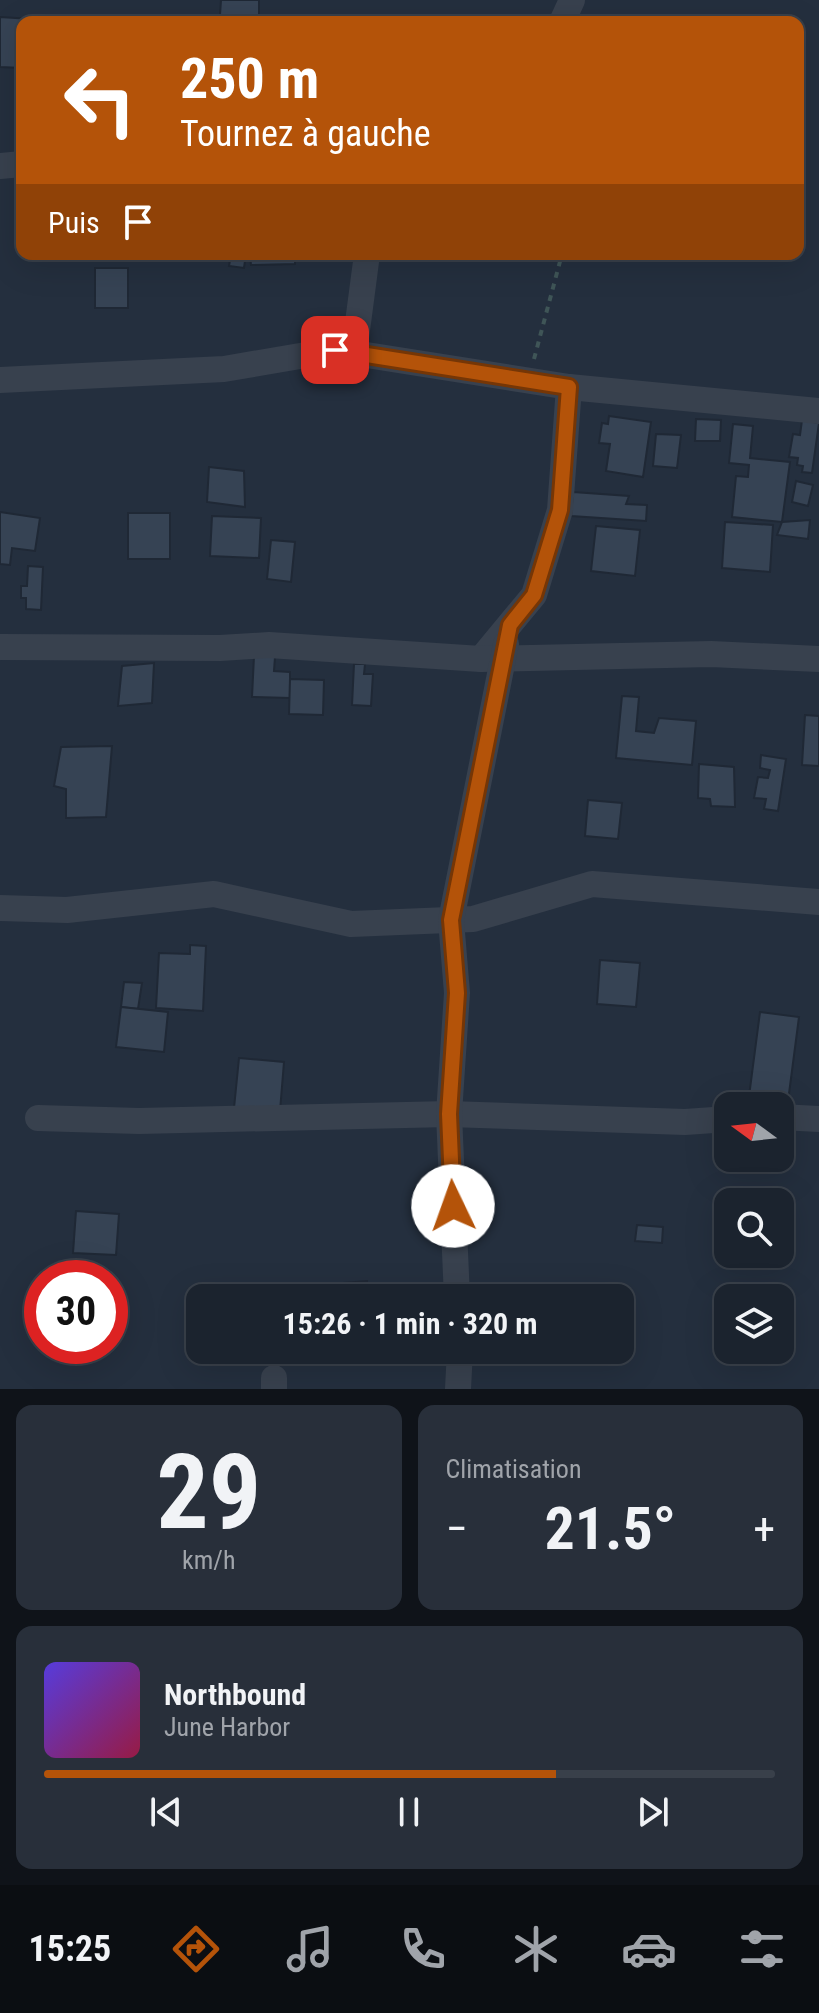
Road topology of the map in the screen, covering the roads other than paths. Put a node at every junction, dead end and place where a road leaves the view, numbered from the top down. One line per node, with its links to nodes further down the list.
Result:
1 (366, 260): 2 (street)
2 (354, 353): 3 (street); 4 (street)
3 (0, 380)
4 (569, 387): 5 (street); 7 (street)
5 (819, 411)
6 (0, 647): 7 (street)
7 (492, 659): 8 (street); 11 (street)
8 (819, 659)
9 (819, 902): 11 (street)
10 (0, 908): 11 (street)
11 (451, 920): 12 (street)
12 (449, 1114): 13 (street); 16 (street); 17 (street)
13 (38, 1118)
14 (794, 1118): 15 (street)
15 (819, 1119)
16 (714, 1120)
17 (456, 1284)
18 (459, 1364): 19 (street)
19 (458, 1389)

